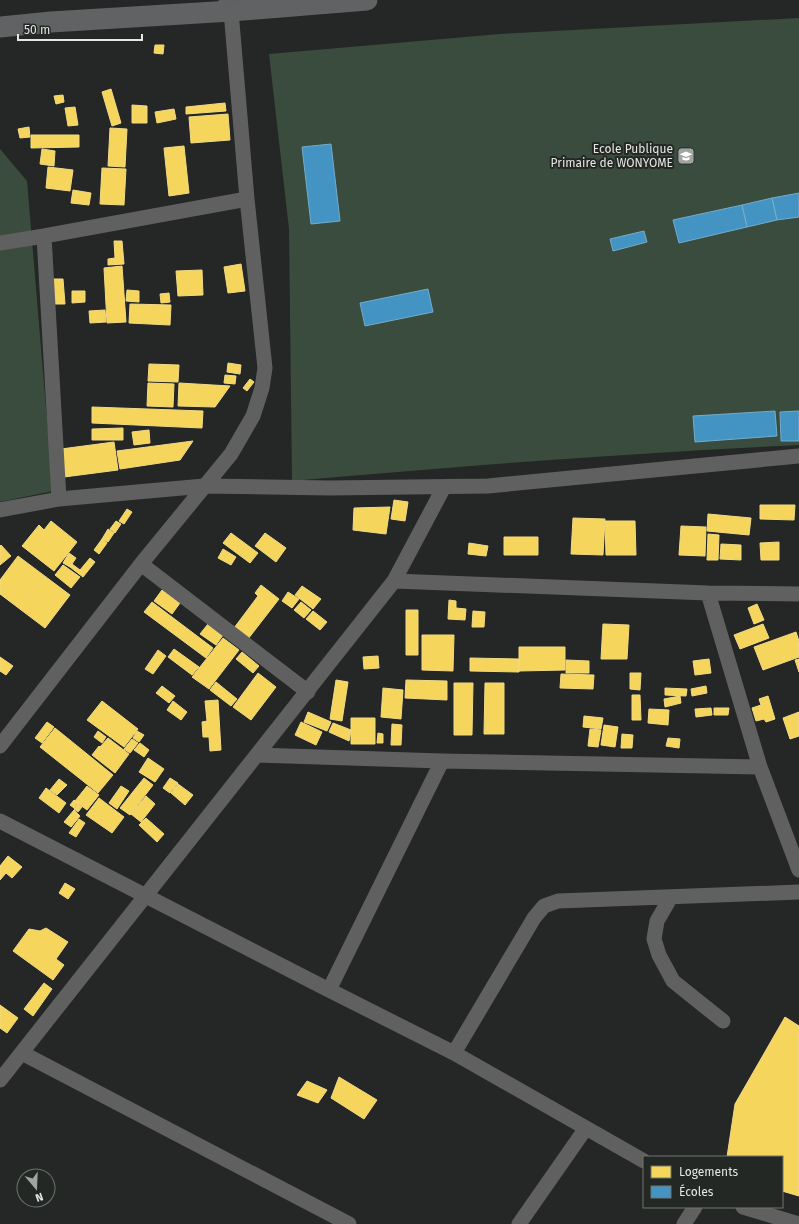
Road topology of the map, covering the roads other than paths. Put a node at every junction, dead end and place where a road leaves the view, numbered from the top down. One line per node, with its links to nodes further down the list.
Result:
1 (367, 0): 2 (main road)
2 (228, 6): 3 (main road); 4 (street)
3 (0, 27)
4 (247, 199): 5 (street); 8 (street)
5 (44, 236): 6 (street); 10 (street)
6 (0, 243)
7 (799, 456): 9 (street)
8 (204, 486): 9 (street); 10 (street); 12 (street)
9 (444, 488): 13 (street)
10 (59, 499): 11 (street)
11 (0, 510)
12 (141, 564): 16 (street); 17 (street)
13 (394, 581): 14 (street); 16 (street)
14 (708, 593): 15 (street); 20 (street)
15 (799, 594)
16 (308, 692): 18 (street)
17 (0, 746)
18 (257, 756): 19 (street); 24 (street)
19 (442, 761): 20 (street); 26 (street)
20 (760, 767): 22 (street)
21 (0, 821): 24 (street)
22 (799, 870)
23 (799, 892): 25 (street)
24 (146, 896): 26 (street); 28 (street)
25 (671, 897): 27 (street); 29 (street)
26 (329, 990): 29 (street)
27 (723, 1021)
28 (22, 1053): 30 (street); 35 (street)
29 (454, 1053): 31 (street)
30 (0, 1080)
31 (586, 1128): 32 (street); 36 (street)
32 (643, 1160)
33 (694, 1208): 37 (street)
34 (745, 1208): 38 (street)
35 (349, 1224)
36 (519, 1224)
37 (684, 1224)
38 (799, 1224)

